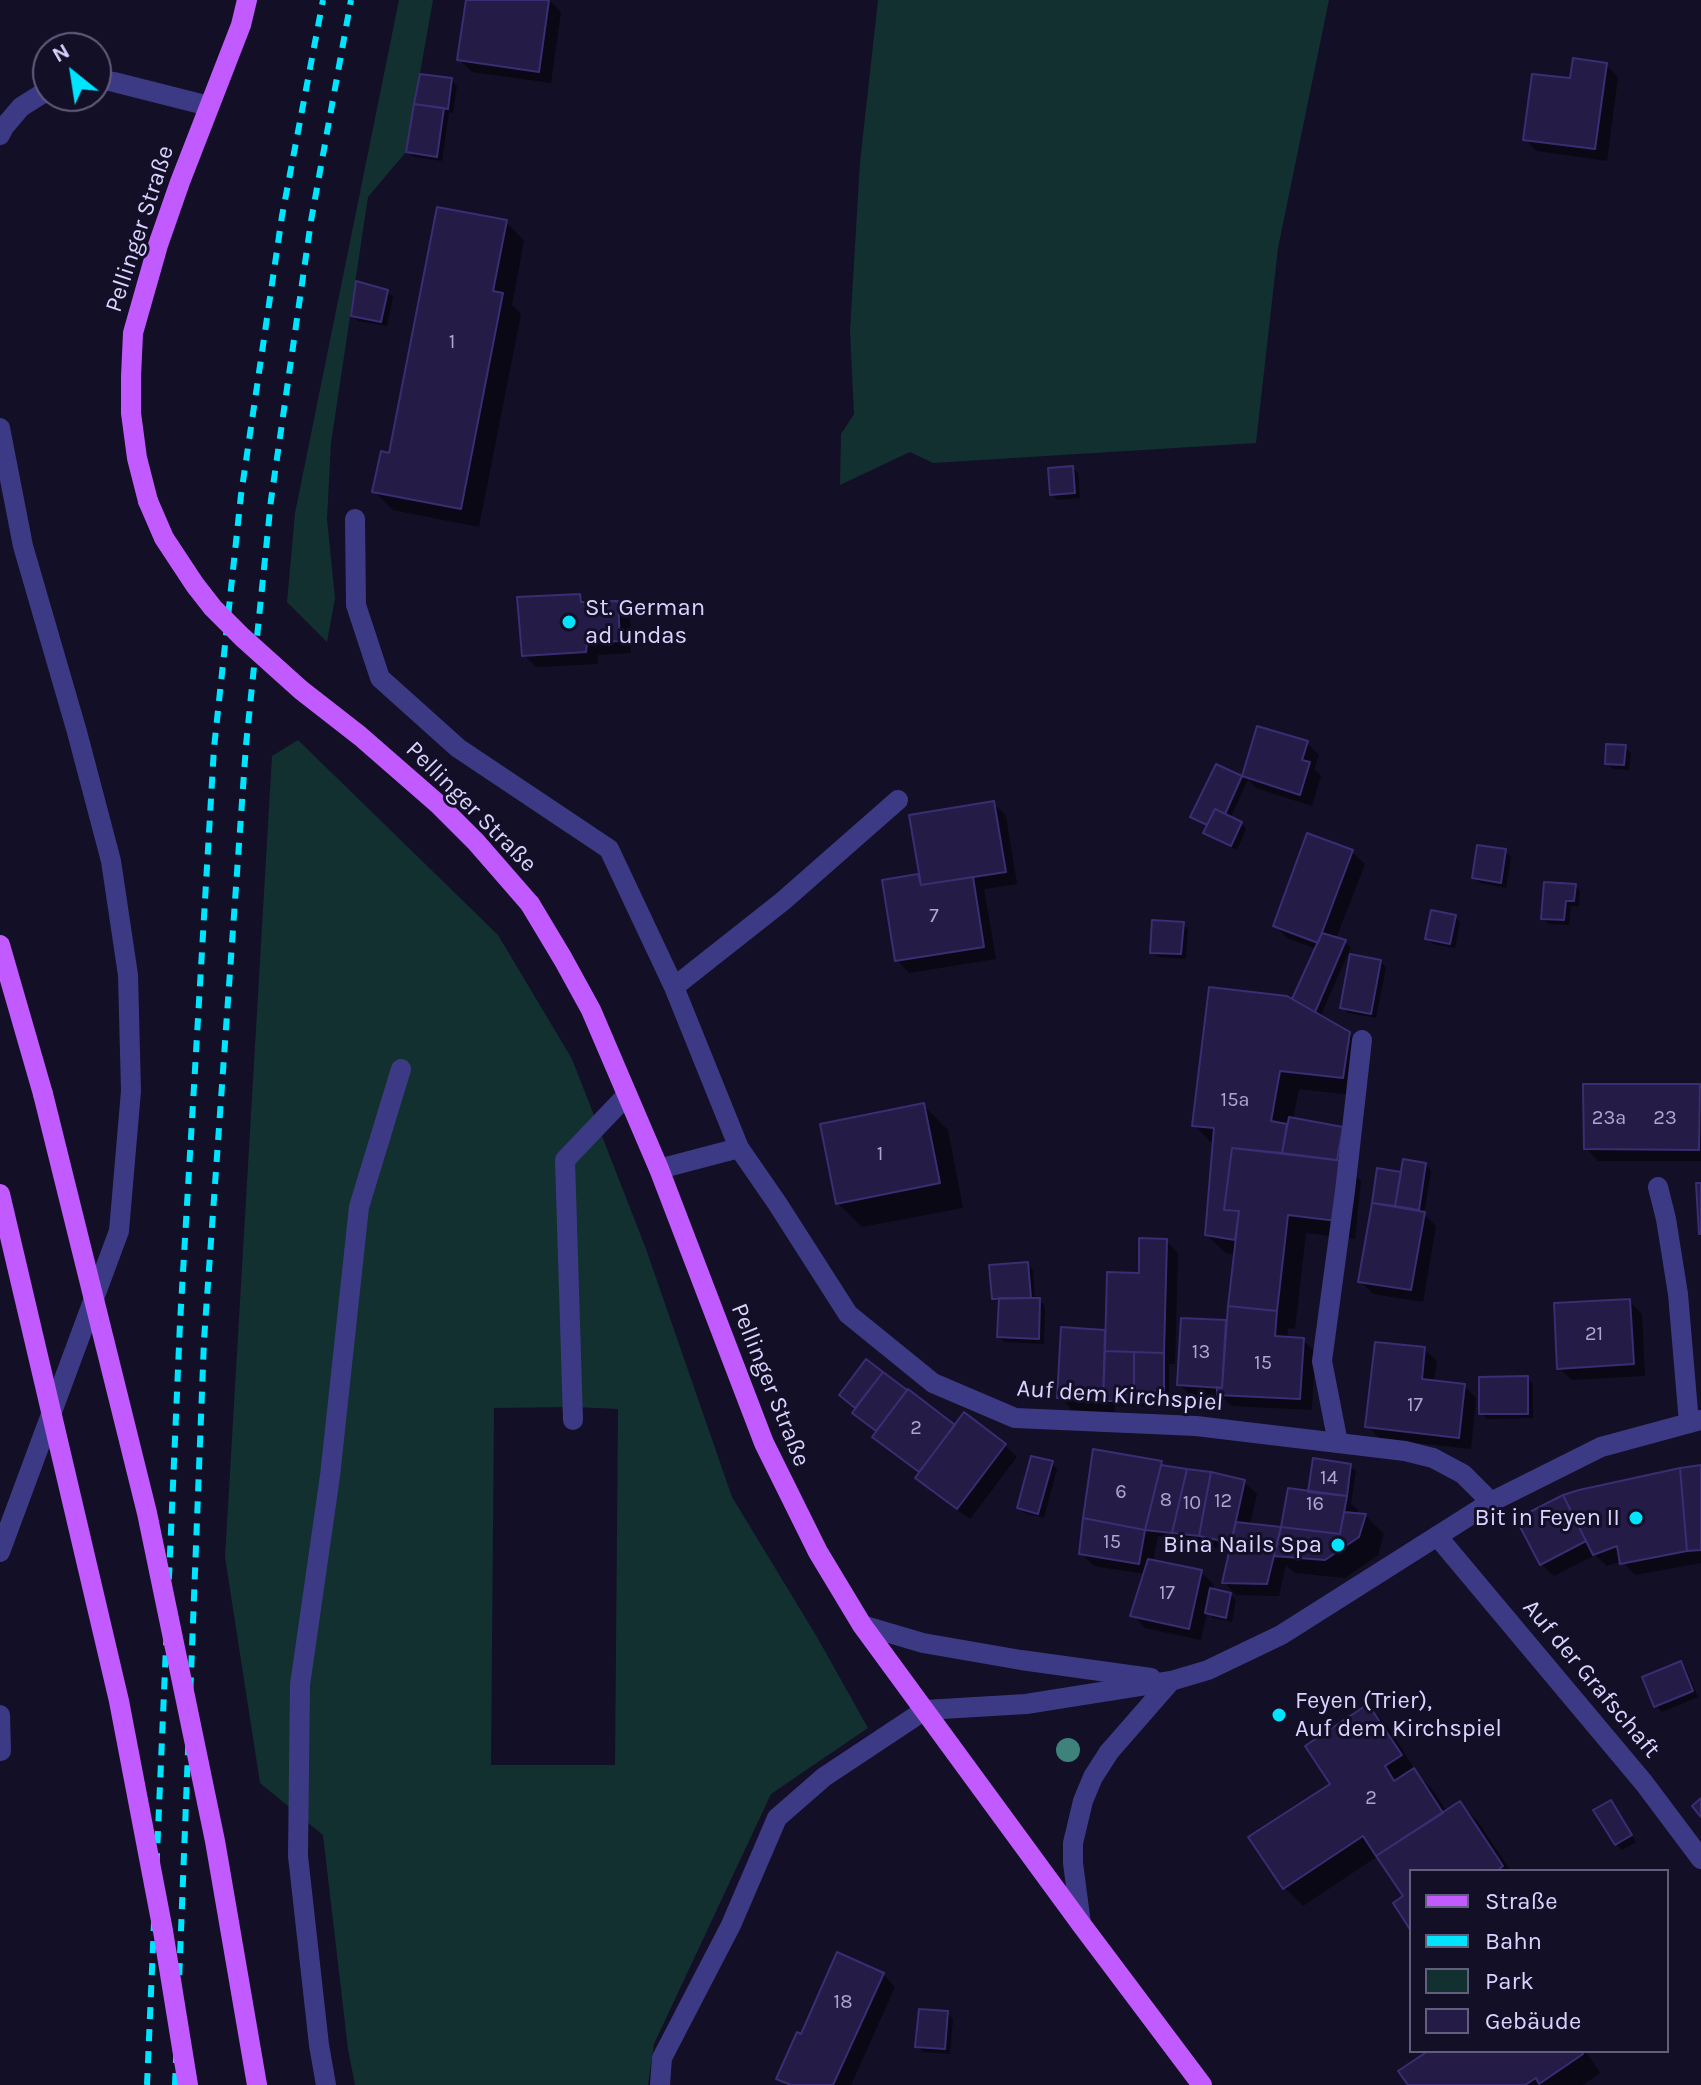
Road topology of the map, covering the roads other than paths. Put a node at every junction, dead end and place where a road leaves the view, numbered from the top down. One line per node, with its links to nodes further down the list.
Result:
1 (247, 0): 4 (main road, Pellinger Straße)
2 (112, 82): 4 (street)
3 (32, 100): 5 (street)
4 (209, 106): 13 (main road, Pellinger Straße, bridge)
5 (0, 135)
6 (0, 428): 23 (street)
7 (355, 519): 10 (street, Pellinger Straße)
8 (898, 800): 10 (street)
9 (0, 945): 32 (main road, bridge)
10 (674, 987): 14 (street, Pellinger Straße)
11 (1362, 1040): 20 (street)
12 (401, 1069): 33 (street)
13 (627, 1095): 15 (main road, Pellinger Straße); 18 (street)
14 (739, 1148): 15 (street); 20 (street, Auf dem Kirchspiel)
15 (659, 1169): 24 (main road, Pellinger Straße)
16 (1658, 1187): 19 (street)
17 (0, 1194): 31 (main road, bridge)
18 (573, 1420)
19 (1695, 1421): 21 (street)
20 (1338, 1443): 21 (street, Auf dem Kirchspiel)
21 (1491, 1502): 22 (street)
22 (1437, 1536): 25 (street); 29 (street, Auf der Grafschaft)
23 (0, 1552)
24 (862, 1625): 25 (street); 26 (main road, Pellinger Straße)
25 (1171, 1681): 26 (street); 30 (street)
26 (925, 1710): 30 (main road, Pellinger Straße); 34 (street)
27 (0, 1715): 28 (street)
28 (1, 1751)
29 (1701, 1859)
30 (1081, 1924): 35 (main road, Pellinger Straße)
31 (188, 2085)
32 (257, 2085)
33 (326, 2085)
34 (660, 2085)
35 (1202, 2085)

